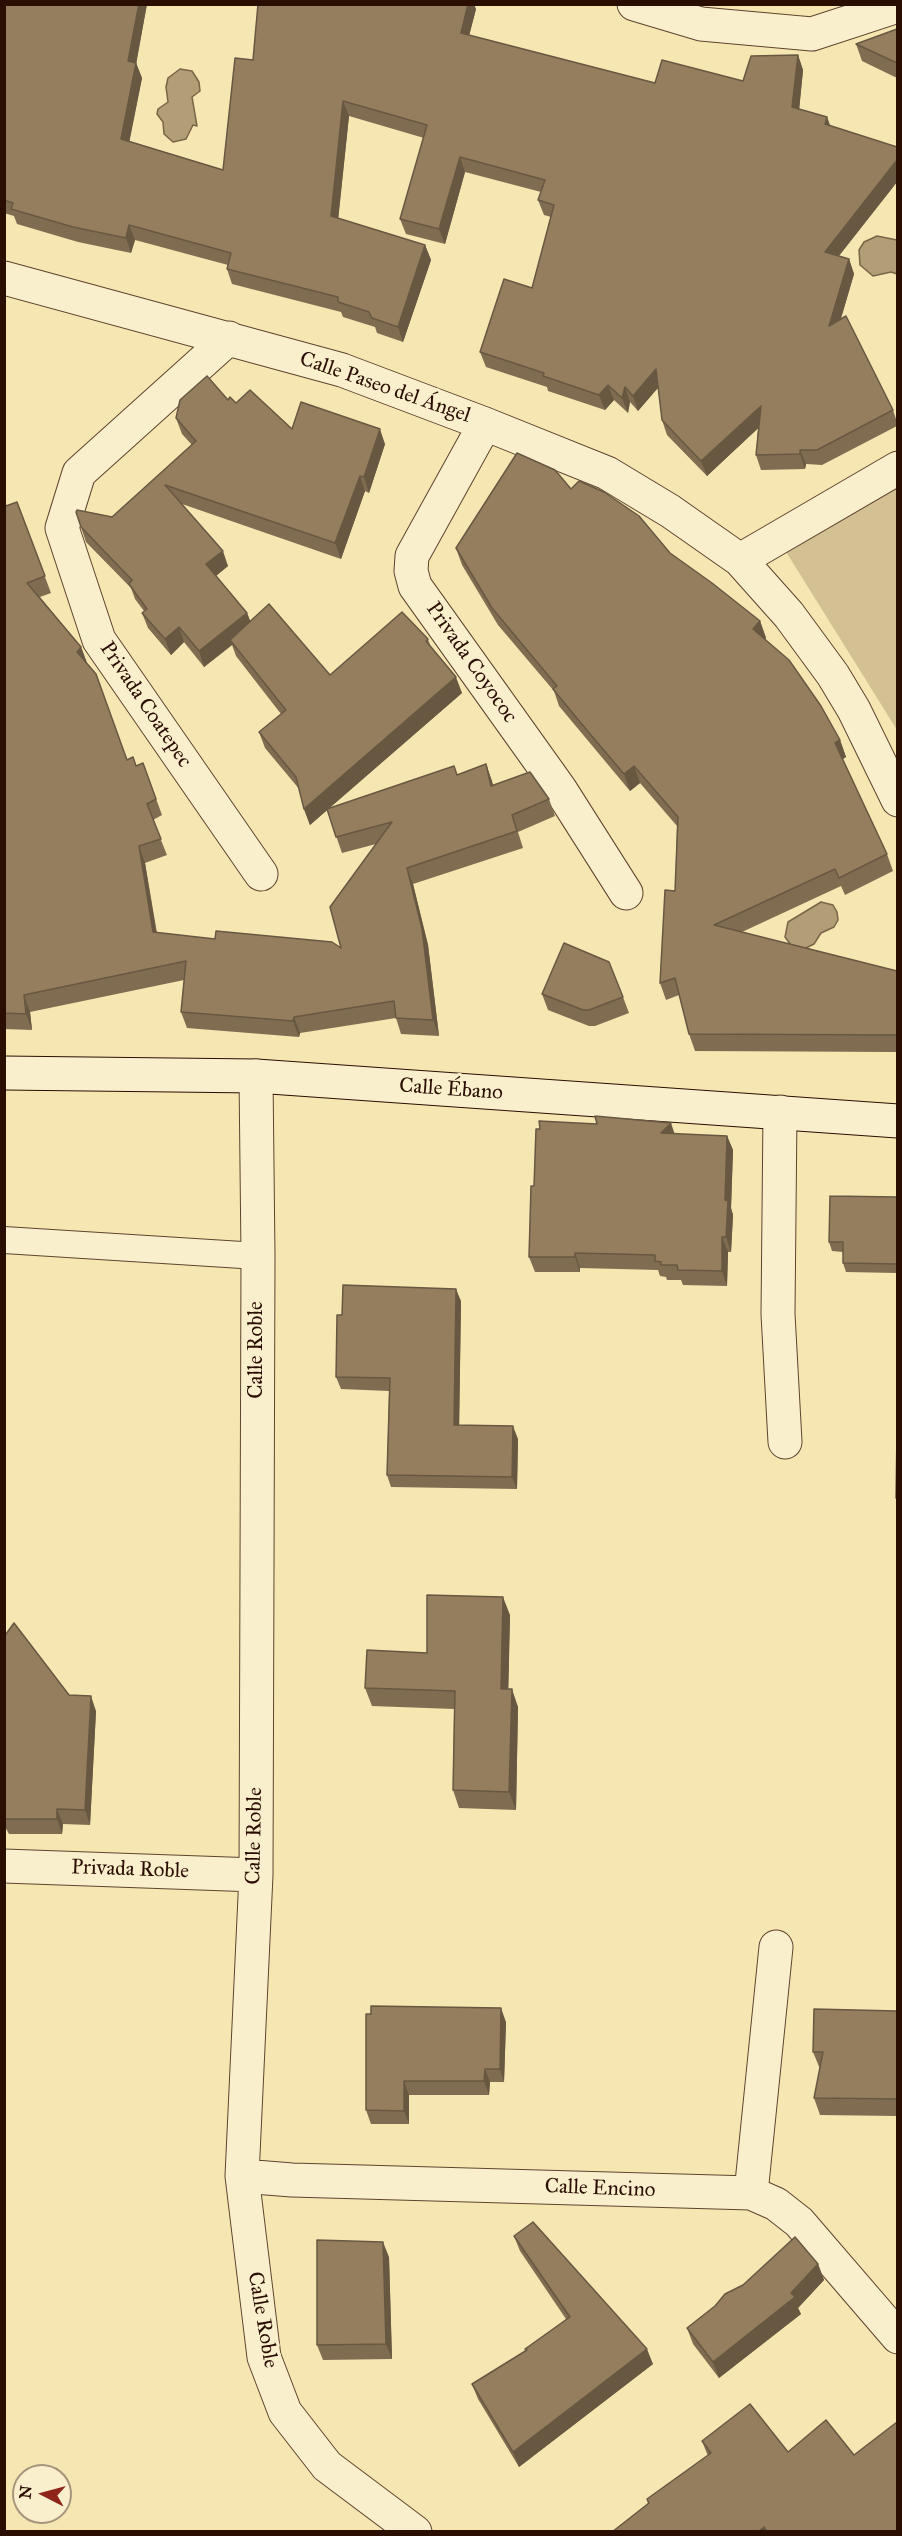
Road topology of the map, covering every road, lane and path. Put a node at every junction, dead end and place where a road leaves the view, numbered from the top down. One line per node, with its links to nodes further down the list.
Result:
1 (634, 4): 2 (street)
2 (897, 6)
3 (4, 278): 4 (street, Calle Paseo del Ángel)
4 (229, 338): 5 (street, Calle Paseo del Ángel); 9 (street, Privada Coatepec)
5 (485, 424): 7 (street, Calle Paseo del Ángel); 10 (street, Privada Coyococ)
6 (897, 468): 7 (street)
7 (740, 560): 8 (street, Calle Paseo del Ángel)
8 (897, 800)
9 (261, 874)
10 (626, 893)
11 (4, 1073): 12 (street, Calle Ébano)
12 (256, 1076): 13 (street, Calle Ébano); 16 (street, Calle Roble)
13 (780, 1112): 14 (street, Calle Ébano); 17 (street)
14 (897, 1121)
15 (4, 1240): 16 (lane)
16 (258, 1256): 19 (street, Calle Roble)
17 (785, 1442)
18 (4, 1866): 19 (street, Privada Roble)
19 (256, 1875): 21 (street, Calle Roble)
20 (776, 1947): 22 (street)
21 (242, 2176): 22 (street, Calle Encino); 24 (street, Calle Roble)
22 (751, 2193): 23 (street, Calle Encino)
23 (897, 2337)
24 (415, 2532)

